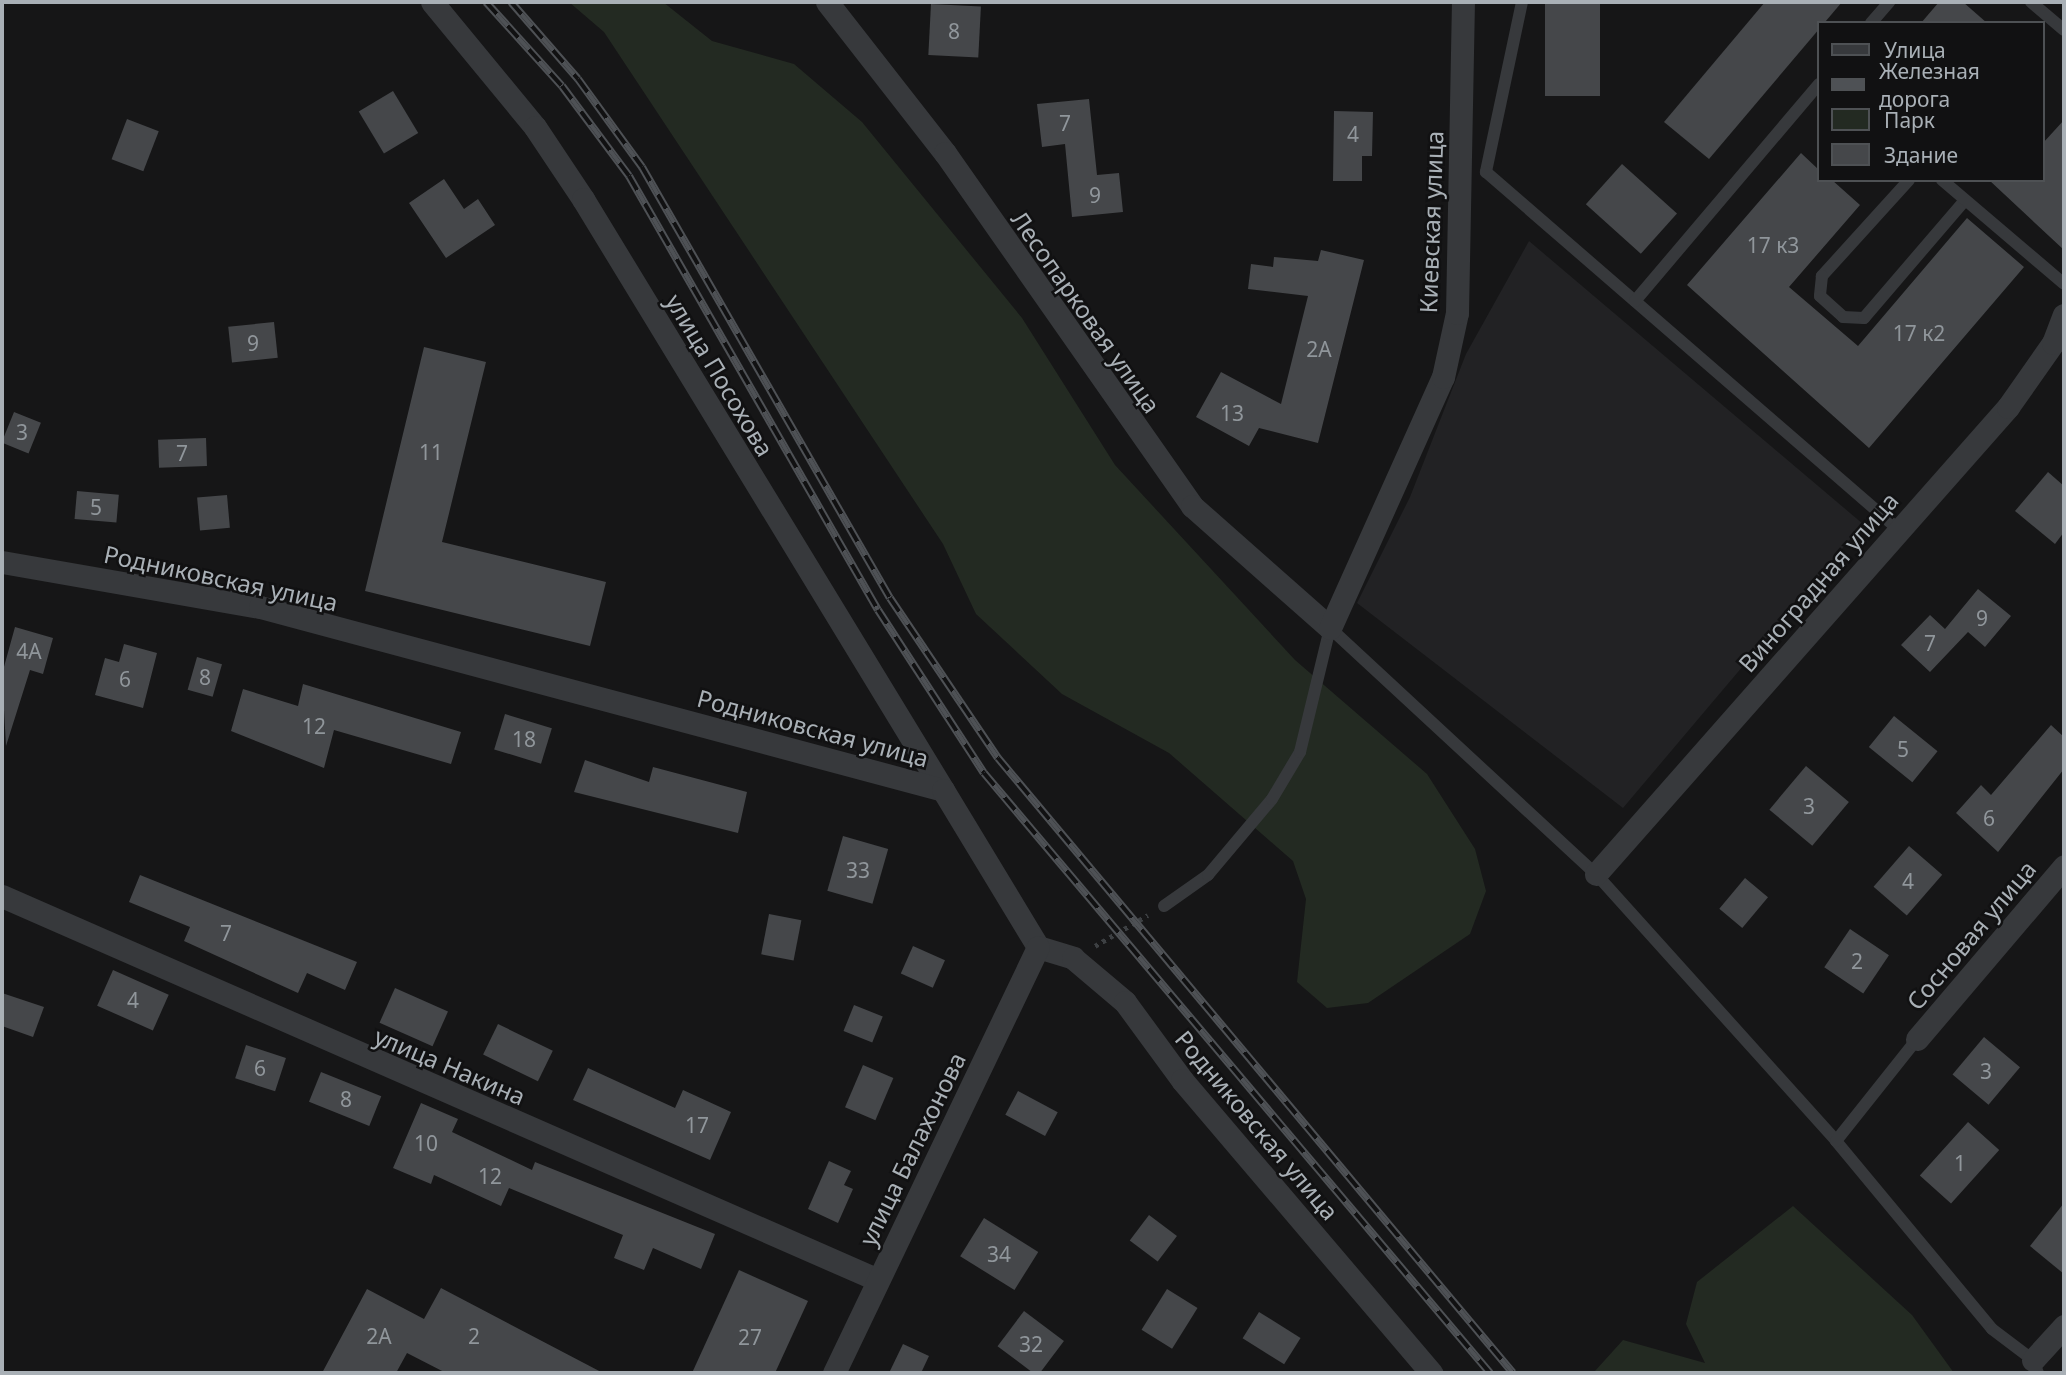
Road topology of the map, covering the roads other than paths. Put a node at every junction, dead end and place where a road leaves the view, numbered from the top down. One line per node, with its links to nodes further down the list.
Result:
1 (432, 2): 20 (street, улица Посохова)
2 (827, 2): 19 (street, Лесопарковая улица)
3 (1463, 2): 19 (street, Киевская улица)
4 (1522, 2): 15 (lane)
5 (1889, 2): 8 (lane)
6 (2031, 2): 7 (lane)
7 (2043, 19): 9 (lane)
8 (1873, 21)
9 (2064, 30)
10 (1818, 84): 15 (lane)
11 (1907, 182): 13 (lane)
12 (1944, 182): 13 (lane)
13 (1965, 200): 14 (lane)
14 (2064, 284)
15 (1634, 301): 17 (lane)
16 (2064, 315): 17 (street, Виноградная улица)
17 (1899, 530): 22 (street, Виноградная улица)
18 (2, 562): 20 (street, Родниковская улица)
19 (1330, 628): 22 (lane); 24 (lane)
20 (943, 790): 25 (street, Родниковская улица)
21 (2064, 866): 26 (street, Сосновая улица)
22 (1596, 874): 27 (lane)
23 (2, 896): 28 (street, улица Накина)
24 (1164, 906)
25 (1038, 947): 28 (street, улица Балахонова); 32 (street, Родниковская улица)
26 (1917, 1039): 27 (lane)
27 (1836, 1140): 30 (lane)
28 (878, 1280): 31 (street, улица Балахонова)
29 (2064, 1326): 30 (street)
30 (2036, 1367)
31 (834, 1373)
32 (1431, 1373)

